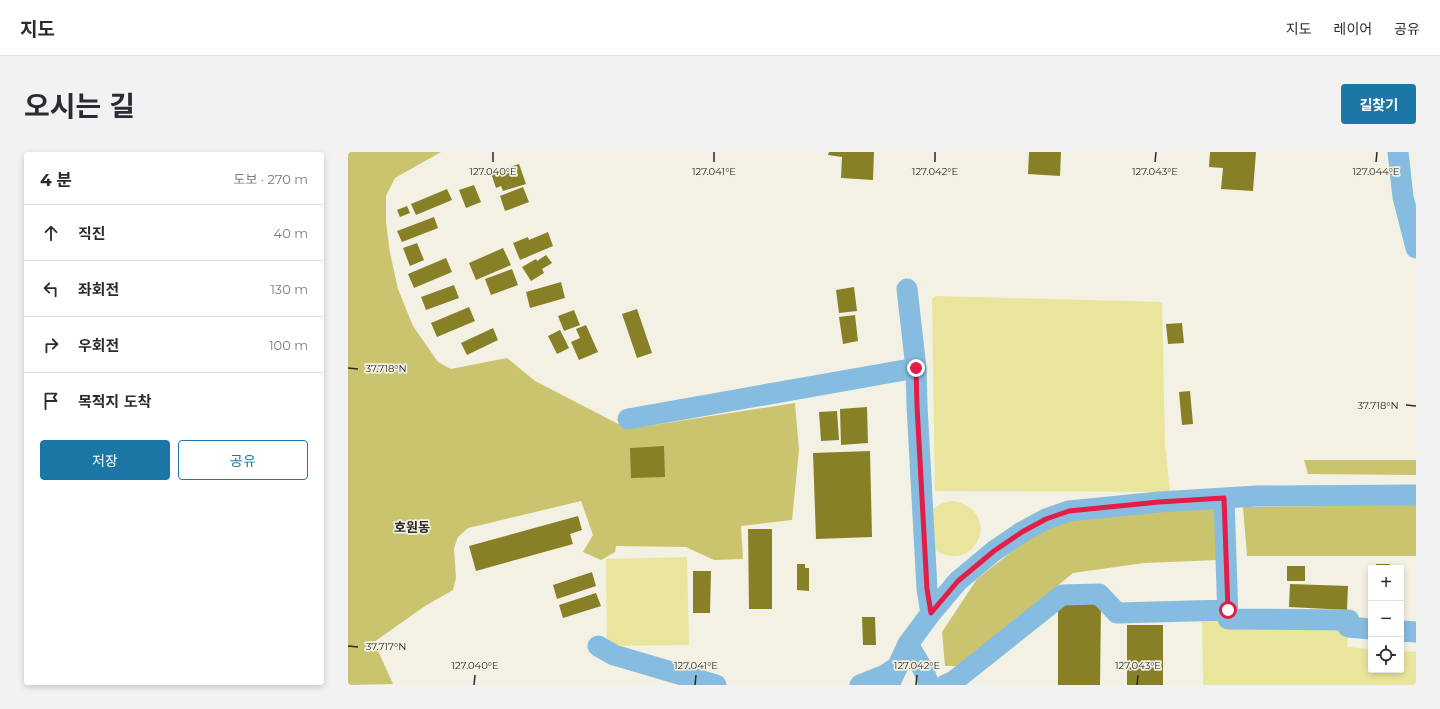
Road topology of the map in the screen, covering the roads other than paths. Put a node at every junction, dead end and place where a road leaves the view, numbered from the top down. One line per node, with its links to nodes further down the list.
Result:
1 (1398, 152): 2 (street)
2 (1415, 243)
3 (907, 289): 4 (street)
4 (916, 368): 5 (street); 9 (street)
5 (628, 419)
6 (1416, 495): 7 (street)
7 (1224, 498): 8 (street); 9 (street)
8 (1228, 610): 10 (street); 19 (street)
9 (931, 613): 13 (street)
10 (1368, 628)
11 (1404, 631): 12 (street)
12 (1416, 632)
13 (908, 644): 15 (street); 18 (street)
14 (598, 646): 16 (street)
15 (893, 676): 17 (street)
16 (716, 685)
17 (860, 685)
18 (929, 685)
19 (945, 685)

